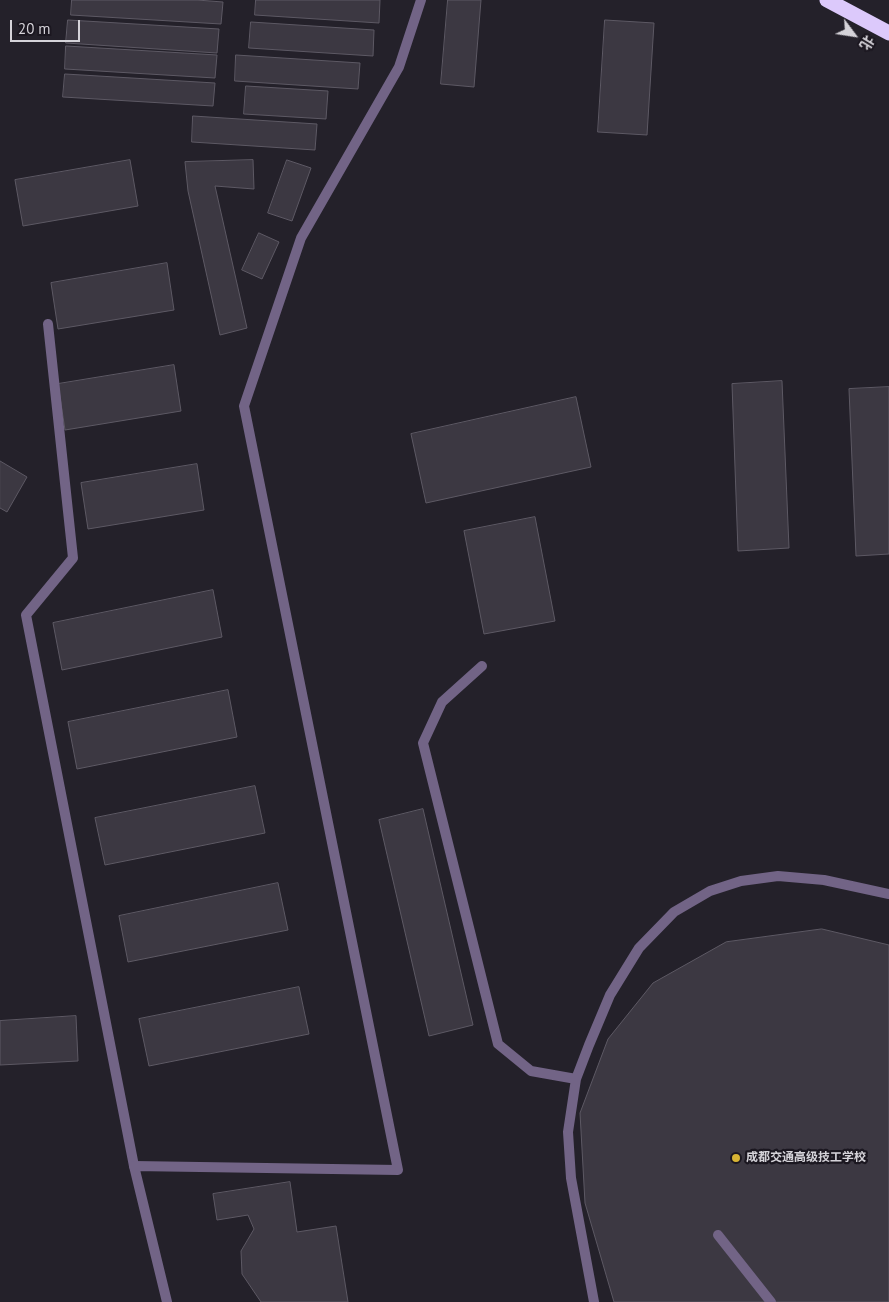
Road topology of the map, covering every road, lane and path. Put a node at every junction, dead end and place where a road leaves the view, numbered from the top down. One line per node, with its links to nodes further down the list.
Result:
1 (421, 0): 8 (street)
2 (827, 0): 3 (highway)
3 (889, 33)
4 (48, 324): 8 (street)
5 (482, 666): 7 (street)
6 (889, 894): 7 (street)
7 (576, 1079): 11 (street)
8 (134, 1166): 10 (street)
9 (718, 1236): 12 (street)
10 (167, 1302)
11 (594, 1302)
12 (771, 1302)

